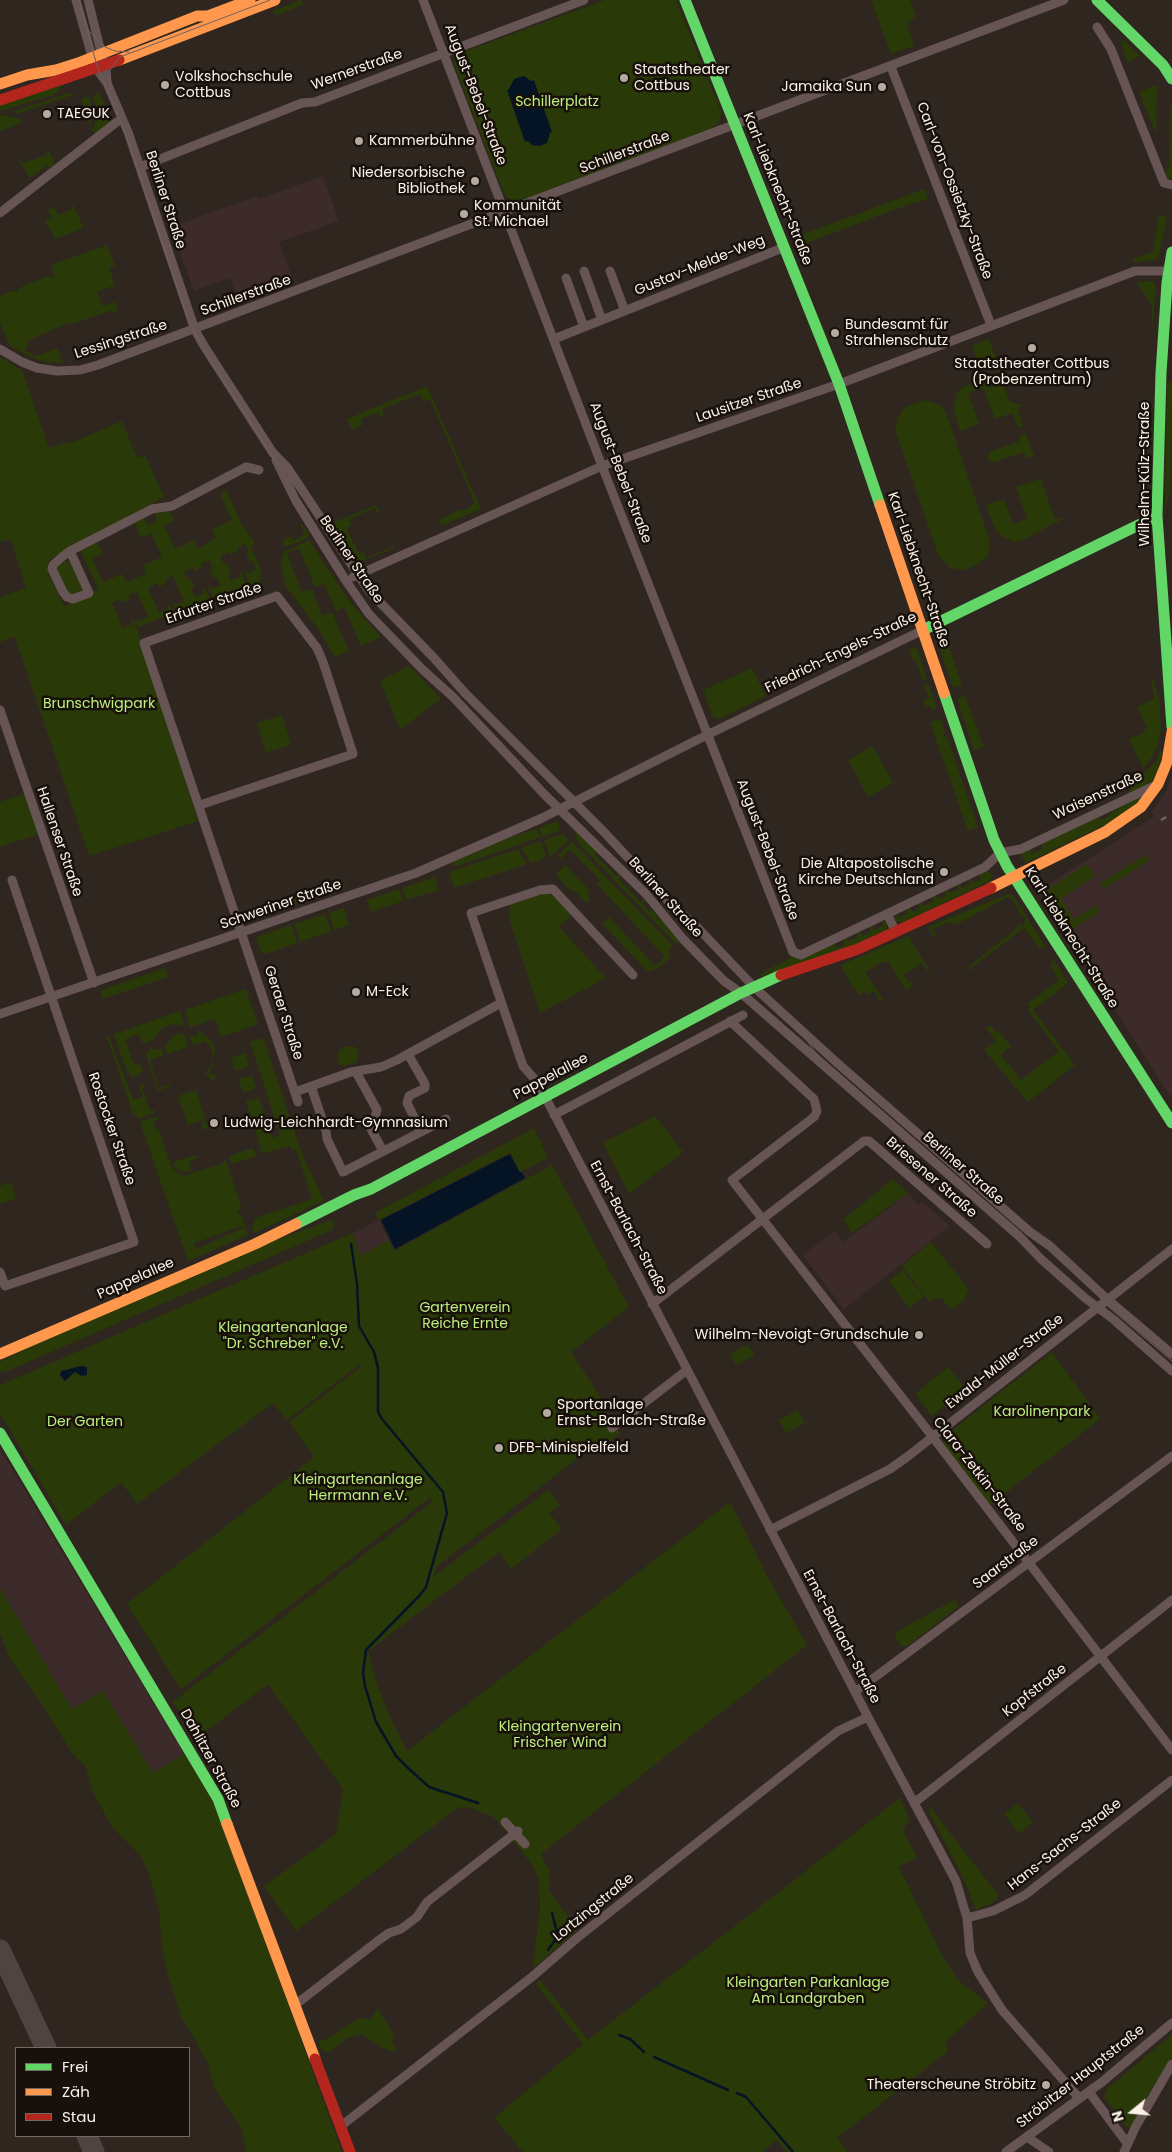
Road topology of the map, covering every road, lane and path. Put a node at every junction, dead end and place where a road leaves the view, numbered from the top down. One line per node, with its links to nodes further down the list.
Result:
1 (76, 0): 12 (street, Berliner Straße)
2 (88, 0): 12 (street, Berliner Straße)
3 (250, 0): 12 (main road)
4 (275, 0): 12 (main road)
5 (424, 0): 11 (street, August-Bebel-Straße)
6 (584, 0): 11 (street, Wernerstraße)
7 (685, 0): 18 (main road, Karl-Liebknecht-Straße)
8 (1064, 0): 13 (street, Schillerstraße)
9 (1097, 0): 14 (main road)
10 (1096, 27): 20 (street)
11 (444, 52): 19 (street, Wernerstraße); 22 (street, August-Bebel-Straße)
12 (98, 60): 15 (main road); 16 (main road); 17 (street, Berliner Straße)
13 (891, 66): 18 (street, Schillerstraße); 31 (street, Carl-von-Ossietzky-Straße)
14 (1172, 79)
15 (0, 84)
16 (0, 100)
17 (122, 118): 19 (street, Berliner Straße); 21 (street)
18 (735, 125): 22 (street, Schillerstraße); 23 (main road, Karl-Liebknecht-Straße)
19 (140, 167): 33 (street, Berliner Straße)
20 (1172, 185)
21 (0, 213)
22 (505, 213): 33 (street, Schillerstraße); 34 (street, August-Bebel-Straße)
23 (785, 247): 29 (street, Gustav-Melde-Weg); 36 (main road, Karl-Liebknecht-Straße)
24 (1172, 252): 27 (main road, Wilhelm-Külz-Straße)
25 (584, 271): 30 (street)
26 (610, 271): 29 (street, Gustav-Melde-Weg)
27 (1169, 271): 31 (street, Lausitzer Straße); 40 (main road, Wilhelm-Külz-Straße)
28 (566, 278): 32 (street)
29 (625, 311): 30 (street, Gustav-Melde-Weg)
30 (602, 320): 32 (street, Gustav-Melde-Weg)
31 (991, 325): 36 (street, Lausitzer Straße)
32 (584, 327): 34 (street, Gustav-Melde-Weg)
33 (195, 330): 35 (street, Lessingstraße); 37 (street, Berliner Straße)
34 (554, 339): 38 (street, August-Bebel-Straße)
35 (0, 348)
36 (839, 384): 38 (street, Lausitzer Straße); 44 (main road, Karl-Liebknecht-Straße)
37 (274, 453): 42 (street, Berliner Straße); 43 (street, Berliner Straße)
38 (602, 466): 42 (street, Lausitzer Straße); 48 (street, August-Bebel-Straße)
39 (259, 470): 41 (street)
40 (1157, 516): 44 (main road, Friedrich-Engels-Straße); 46 (main road, Wilhelm-Külz-Straße)
41 (70, 552): 41 (street)
42 (357, 575): 43 (street, Lausitzer Straße); 50 (street, Berliner Straße)
43 (346, 581): 50 (street, Berliner Straße)
44 (923, 630): 48 (street, Friedrich-Engels-Straße); 52 (main road, Karl-Liebknecht-Straße)
45 (0, 710): 60 (street, Hallenser Straße)
46 (1172, 727)
47 (1172, 732): 49 (main road)
48 (707, 735): 50 (street, Friedrich-Engels-Straße); 58 (street, August-Bebel-Straße)
49 (1158, 784): 52 (street, Waisenstraße); 53 (main road, Waisenstraße)
50 (569, 804): 57 (street, Schweriner Straße); 61 (street, Berliner Straße); 61 (street, Berliner Straße)
51 (200, 805): 51 (street, Erfurter Straße); 57 (street, Erfurter Straße)
52 (1000, 854): 53 (main road, Karl-Liebknecht-Straße); 55 (street, Waisenstraße)
53 (1015, 877): 56 (main road, Waisenstraße); 75 (main road, Karl-Liebknecht-Straße)
54 (12, 880): 62 (street, Rostocker Straße)
55 (887, 914): 56 (street); 58 (street, Waisenstraße)
56 (896, 932): 61 (main road, Waisenstraße)
57 (242, 933): 60 (street, Schweriner Straße); 70 (street, Geraer Straße)
58 (796, 954)
59 (633, 975): 63 (street, Ernst-Barlach-Straße)
60 (94, 983): 62 (street, Schweriner Straße)
61 (747, 990): 71 (main road, Pappelallee); 83 (street, Berliner Straße); 83 (street, Berliner Straße)
62 (52, 996): 64 (street, Schweriner Straße); 81 (street, Rostocker Straße)
63 (501, 1003): 67 (street); 71 (street, Ernst-Barlach-Straße)
64 (0, 1014)
65 (743, 1015): 66 (street)
66 (730, 1022): 73 (street); 78 (street)
67 (408, 1054): 68 (street); 76 (street)
68 (356, 1072): 69 (street); 77 (street)
69 (311, 1086): 70 (street); 77 (street)
70 (294, 1092): 72 (street, Geraer Straße)
71 (545, 1097): 73 (street, Ernst-Barlach-Straße); 84 (main road, Pappelallee)
72 (298, 1102)
73 (554, 1115): 82 (street, Ernst-Barlach-Straße)
74 (446, 1118): 76 (street)
75 (1172, 1122)
76 (421, 1131): 77 (street)
77 (383, 1151)
78 (761, 1219): 79 (street, Briesener Straße); 82 (street, Briesener Straße); 90 (street, Clara-Zetkin-Straße)
79 (987, 1244)
80 (1172, 1249): 83 (street, Ewald-Müller-Straße)
81 (0, 1272)
82 (652, 1304): 86 (street, Ernst-Barlach-Straße)
83 (1102, 1304): 85 (street); 87 (street); 90 (street, Ewald-Müller-Straße)
84 (0, 1354)
85 (1172, 1354)
86 (687, 1370): 88 (street); 92 (street, Ernst-Barlach-Straße)
87 (1172, 1371)
88 (612, 1428)
89 (0, 1433): 105 (main road, Dahlitzer Straße)
90 (932, 1436): 92 (street, Ewald-Müller-Straße); 93 (street, Clara-Zetkin-Straße)
91 (1172, 1456): 93 (street, Saarstraße)
92 (770, 1530): 96 (street, Ernst-Barlach-Straße)
93 (1029, 1563): 95 (street, Clara-Zetkin-Straße); 96 (street, Saarstraße)
94 (1172, 1600): 95 (street, Kopfstraße)
95 (1101, 1657): 98 (street, Clara-Zetkin-Straße); 100 (street, Kopfstraße)
96 (855, 1692): 97 (street, Ernst-Barlach-Straße)
97 (868, 1718): 100 (street, Ernst-Barlach-Straße); 110 (street, Lortzingstraße)
98 (1172, 1750)
99 (1172, 1780): 104 (street, Hans-Sachs-Straße)
100 (914, 1804): 104 (street, Ernst-Barlach-Straße)
101 (505, 1822): 102 (street)
102 (516, 1832): 103 (street); 105 (street)
103 (525, 1844)
104 (967, 1918): 109 (street, Ernst-Barlach-Straße)
105 (295, 2005): 110 (main road, Dahlitzer Straße)
106 (1172, 2023): 108 (street, Ströbitzer Hauptstraße)
107 (1172, 2064): 112 (street)
108 (1089, 2092): 109 (street, Ströbitzer Hauptstraße); 112 (street)
109 (1079, 2098): 111 (street, Ströbitzer Hauptstraße)
110 (341, 2126): 113 (main road, Dahlitzer Straße)
111 (1027, 2137): 114 (street, Ströbitzer Hauptstraße); 115 (street)
112 (1126, 2148)
113 (350, 2152)
114 (1006, 2152)
115 (1049, 2152)

